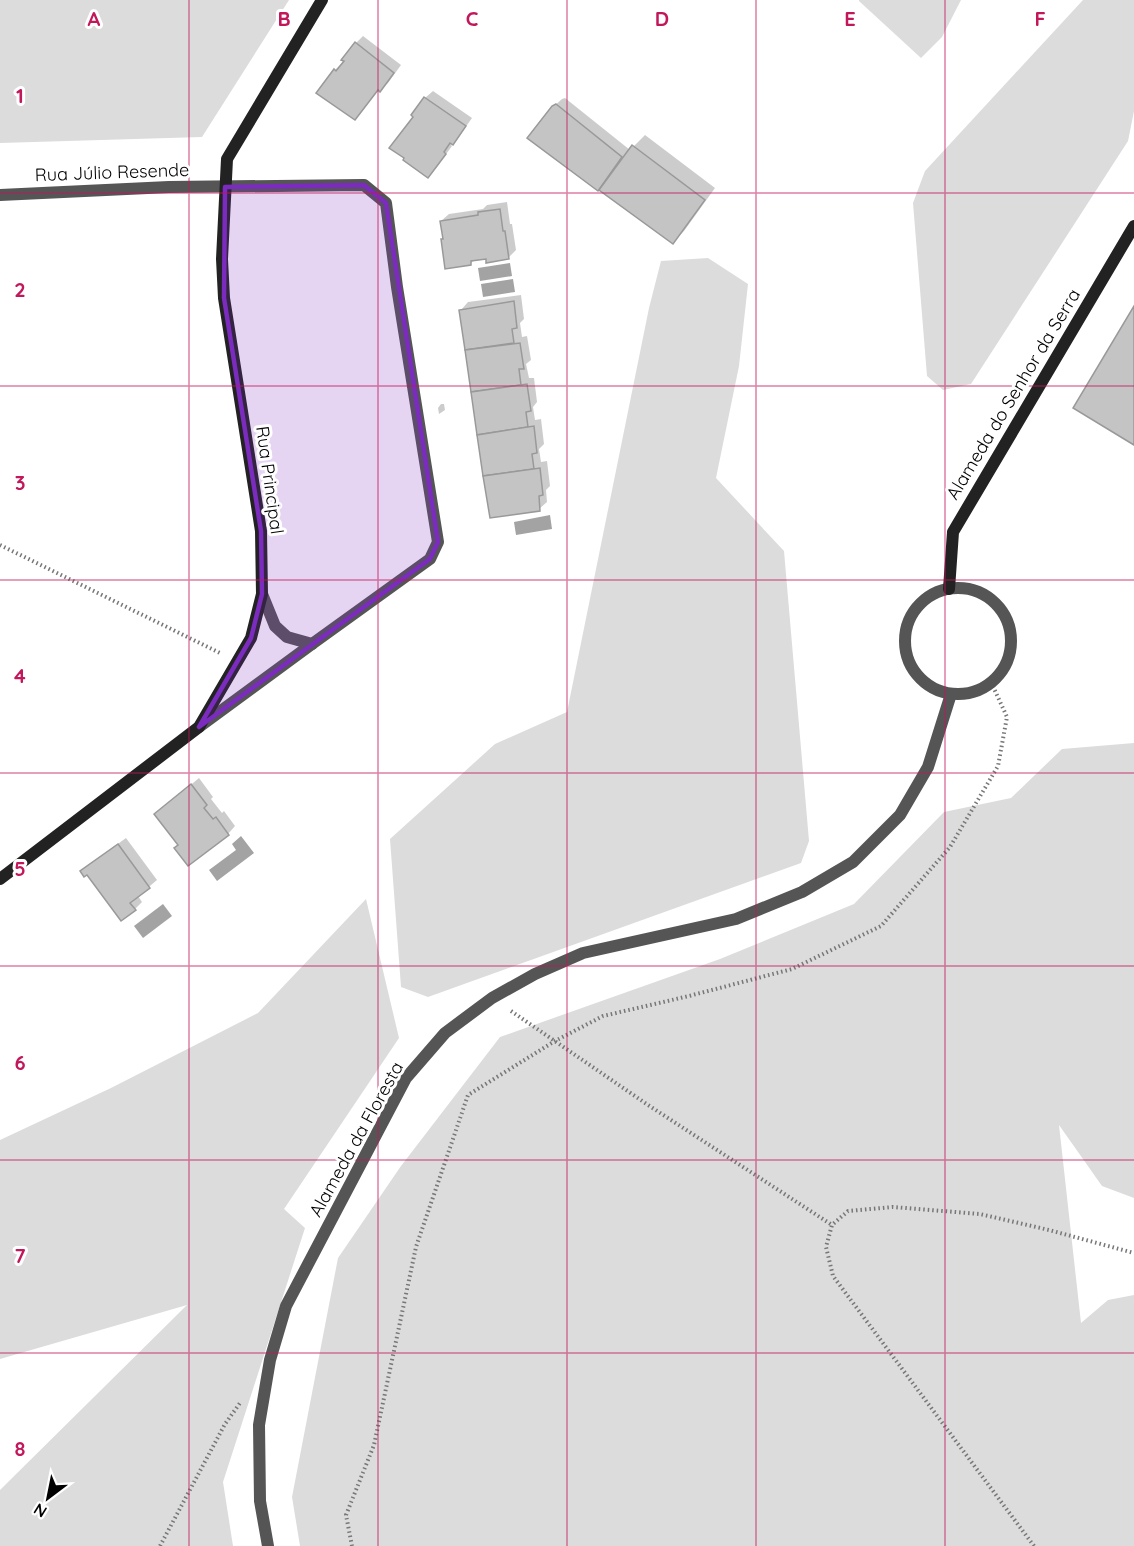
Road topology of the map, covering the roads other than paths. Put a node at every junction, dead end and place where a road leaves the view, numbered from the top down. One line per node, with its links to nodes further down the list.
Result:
1 (322, 0): 2 (street, Rua Principal)
2 (225, 187): 3 (street, Rua Júlio Resende); 6 (street, Rua Principal); 7 (street, Rua Júlio Resende)
3 (0, 195)
4 (1134, 226): 5 (street, Alameda do Senhor da Serra)
5 (949, 589): 8 (street); 8 (street)
6 (262, 594): 7 (street); 9 (street, Rua Principal)
7 (312, 644): 9 (street, Rua Júlio Resende)
8 (951, 694): 11 (street, Alameda da Floresta)
9 (199, 728): 10 (street, Rua Principal)
10 (0, 879)
11 (268, 1546)

